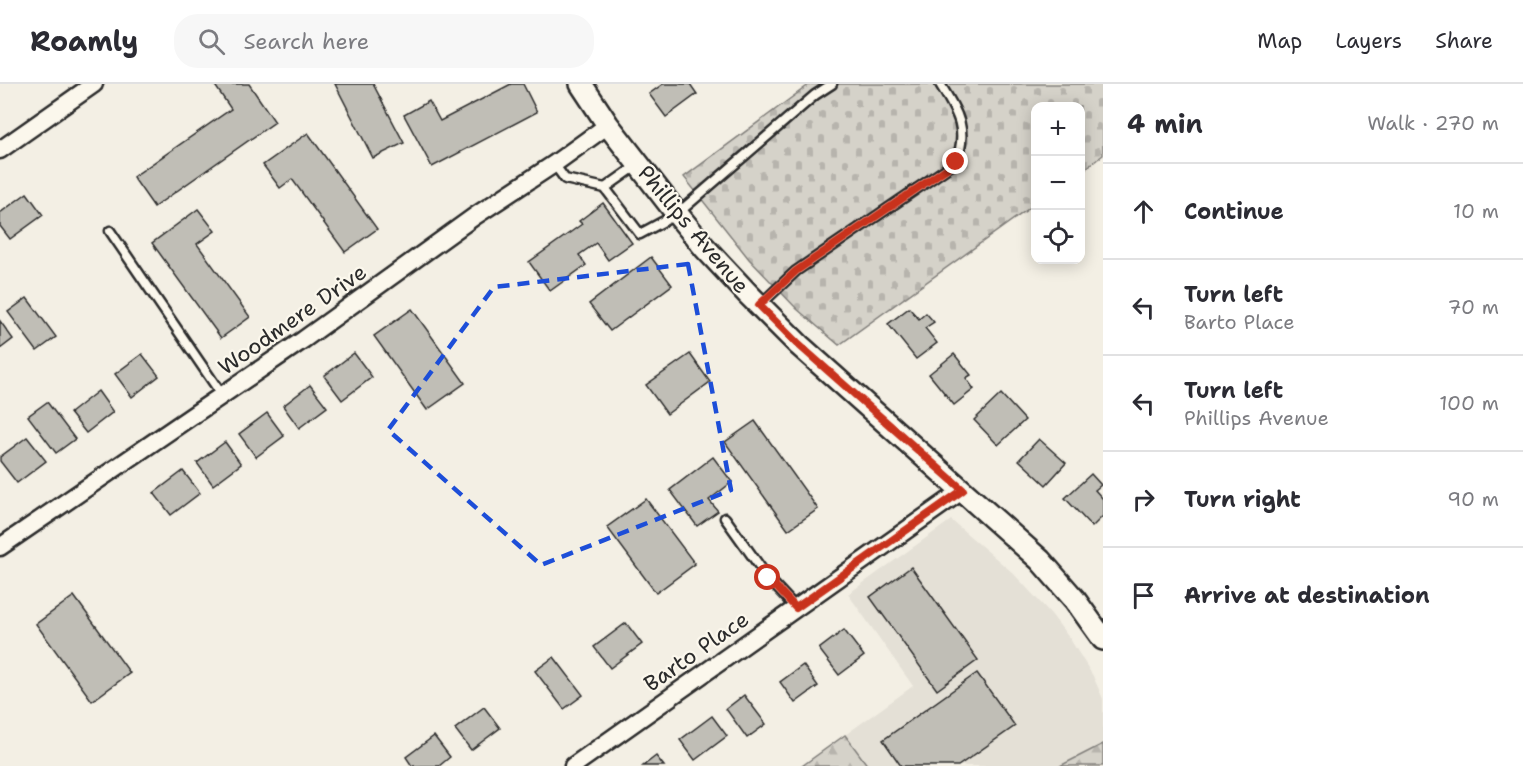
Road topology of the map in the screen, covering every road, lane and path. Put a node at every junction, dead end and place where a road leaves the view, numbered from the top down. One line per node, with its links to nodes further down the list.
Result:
1 (94, 84): 6 (street)
2 (581, 84): 5 (street, Phillips Avenue)
3 (832, 84): 10 (lane)
4 (940, 84): 12 (lane)
5 (609, 125): 7 (street, Woodmere Drive); 8 (street, Phillips Avenue)
6 (0, 150)
7 (554, 164): 9 (lane); 13 (street, Woodmere Drive)
8 (639, 164): 9 (lane); 10 (street, Phillips Avenue)
9 (605, 188): 10 (lane)
10 (677, 214): 12 (street, Phillips Avenue)
11 (110, 231): 13 (lane)
12 (759, 305): 14 (street, Phillips Avenue)
13 (222, 395): 16 (street, Woodmere Drive)
14 (963, 490): 17 (street, Barto Place); 18 (street, Phillips Avenue)
15 (726, 518): 17 (lane)
16 (0, 547)
17 (796, 608): 19 (street, Barto Place)
18 (1103, 639)
19 (573, 766)

